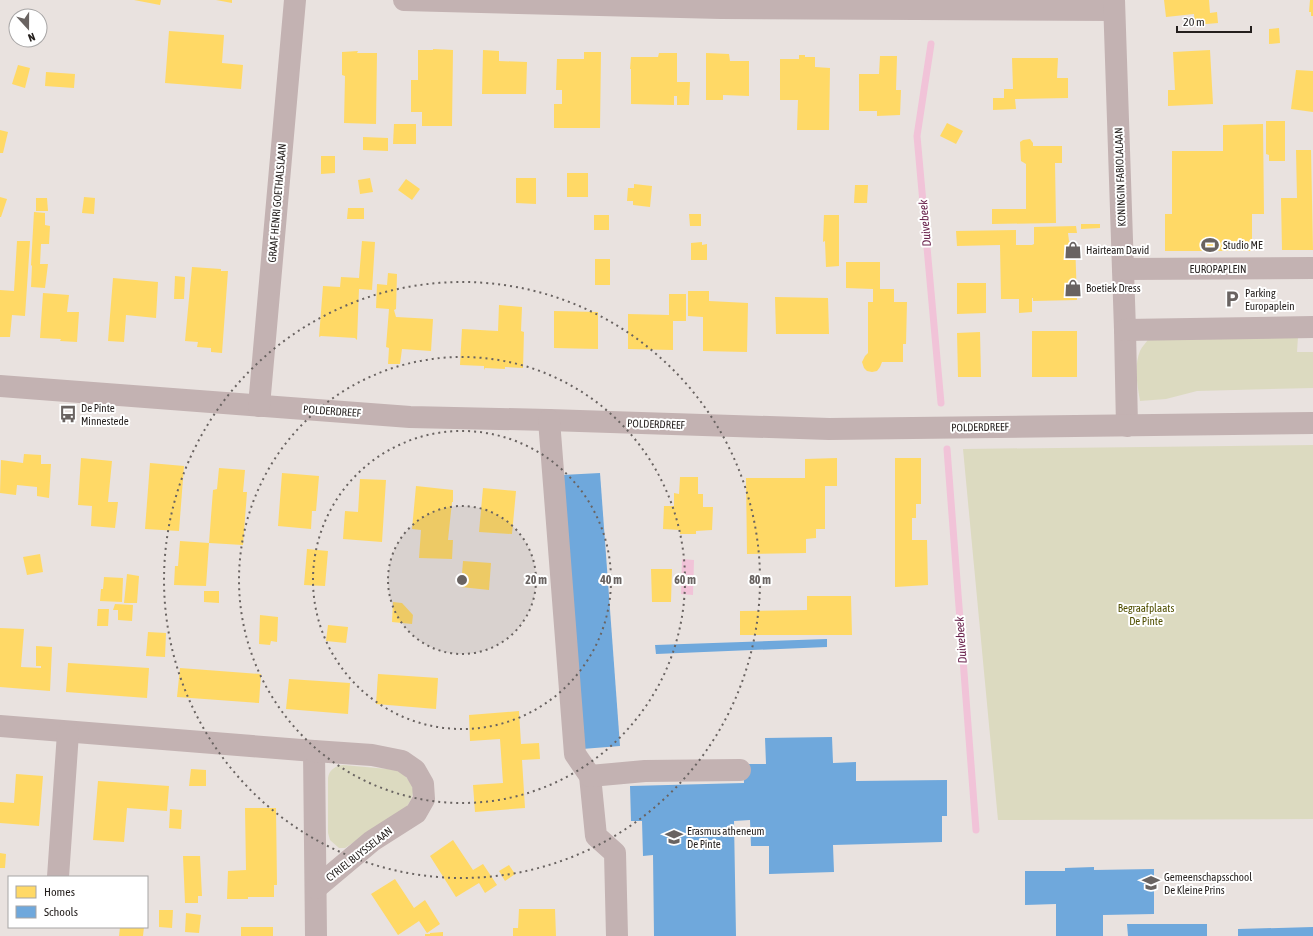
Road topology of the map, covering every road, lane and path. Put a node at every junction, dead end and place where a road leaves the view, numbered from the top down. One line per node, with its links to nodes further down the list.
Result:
1 (294, 0): 10 (street, GRAAF HENRI GOETHALSLAAN)
2 (404, 0): 3 (street)
3 (721, 4): 4 (street)
4 (1114, 5): 6 (street, KONINGIN FABIOLALAAN)
5 (1313, 268): 6 (street, EUROPAPLEIN)
6 (1123, 269): 8 (street, KONINGIN FABIOLALAAN)
7 (1313, 327): 8 (street)
8 (1125, 330): 13 (street, KONINGIN FABIOLALAAN)
9 (0, 386): 10 (street, POLDERDREEF)
10 (259, 406): 11 (street, POLDERDREEF)
11 (549, 420): 13 (street, POLDERDREEF); 18 (street)
12 (1313, 423): 13 (street, POLDERDREEF)
13 (1127, 426)
14 (0, 726): 15 (street, CYRIEL BUYSSELAAN)
15 (68, 733): 16 (street, CYRIEL BUYSSELAAN); 19 (street)
16 (314, 751): 20 (street, CYRIEL BUYSSELAAN); 20 (street, CYRIEL BUYSSELAAN)
17 (740, 770): 18 (street)
18 (590, 776): 22 (street)
19 (58, 876)
20 (316, 888): 21 (street, CYRIEL BUYSSELAAN)
21 (316, 936)
22 (617, 936)

